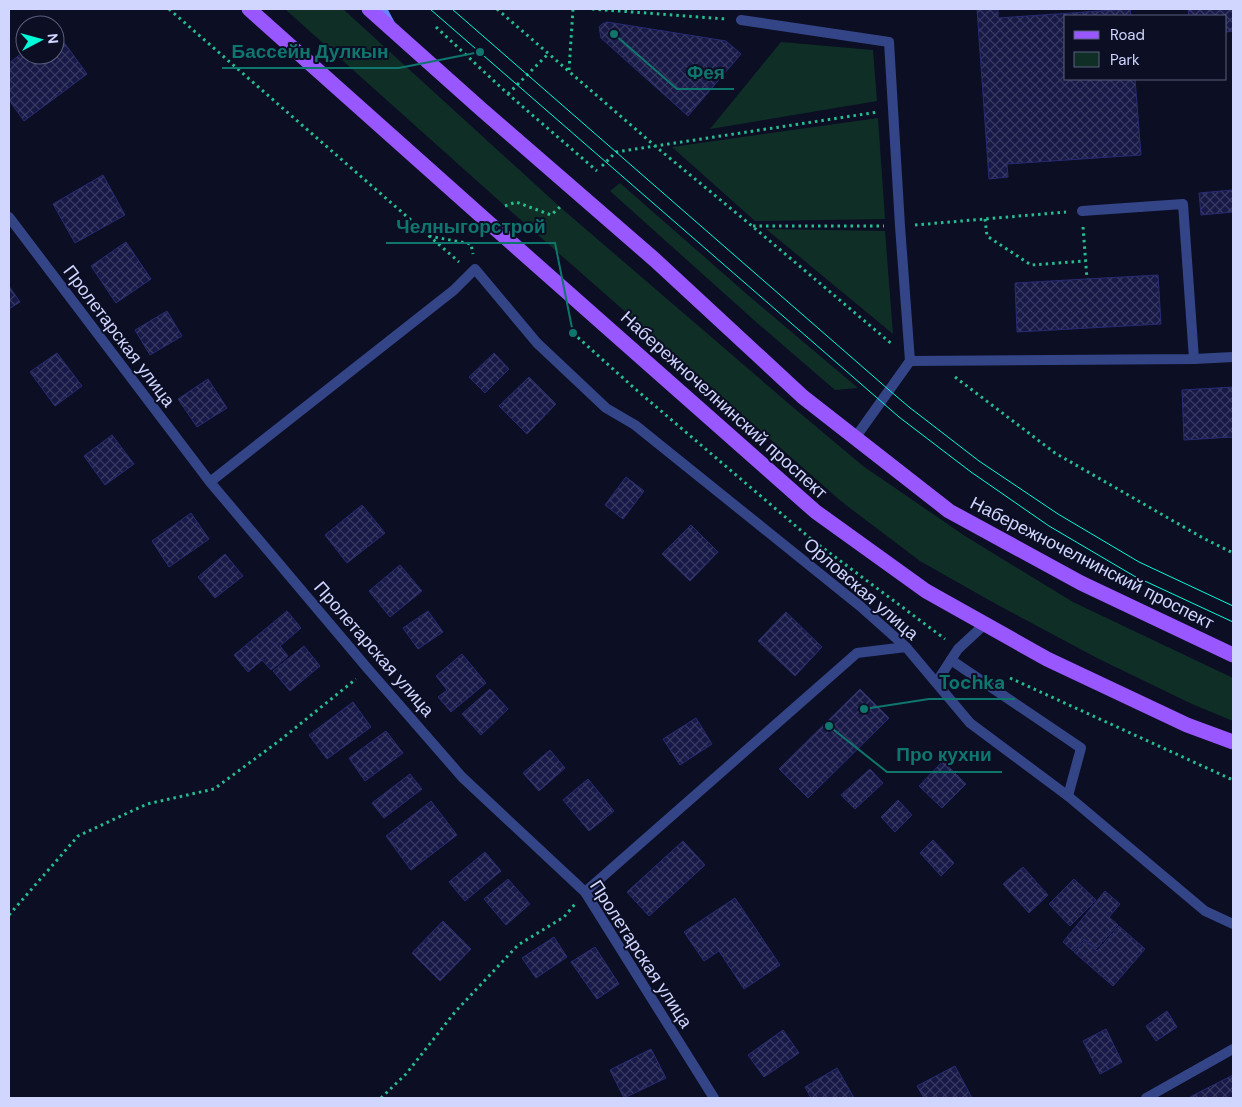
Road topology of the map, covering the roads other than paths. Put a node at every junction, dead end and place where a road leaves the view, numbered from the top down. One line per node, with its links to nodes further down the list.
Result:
1 (249, 9): 13 (main road, Набережночелнинский проспект)
2 (369, 9): 5 (main road, Набережночелнинский проспект)
3 (382, 9): 5 (street)
4 (741, 20): 10 (street)
5 (394, 31): 11 (main road, Набережночелнинский проспект)
6 (1082, 211): 9 (street)
7 (9, 217): 12 (street, Пролетарская улица)
8 (1233, 357): 9 (street)
9 (1194, 359): 10 (street)
10 (910, 360): 11 (street)
11 (855, 438): 15 (main road, Набережночелнинский проспект)
12 (210, 482): 14 (street, Орловская улица); 20 (street, Пролетарская улица)
13 (985, 624): 16 (street); 18 (main road, Набережночелнинский проспект)
14 (906, 647): 17 (street, Орловская улица); 20 (street)
15 (1233, 654)
16 (951, 660): 17 (street); 19 (street)
17 (936, 683): 19 (street, Орловская улица)
18 (1233, 742)
19 (1068, 796): 21 (street, Орловская улица)
20 (585, 892): 23 (street, Пролетарская улица)
21 (1233, 924)
22 (1233, 1049): 24 (street)
23 (714, 1098)
24 (1146, 1098)

